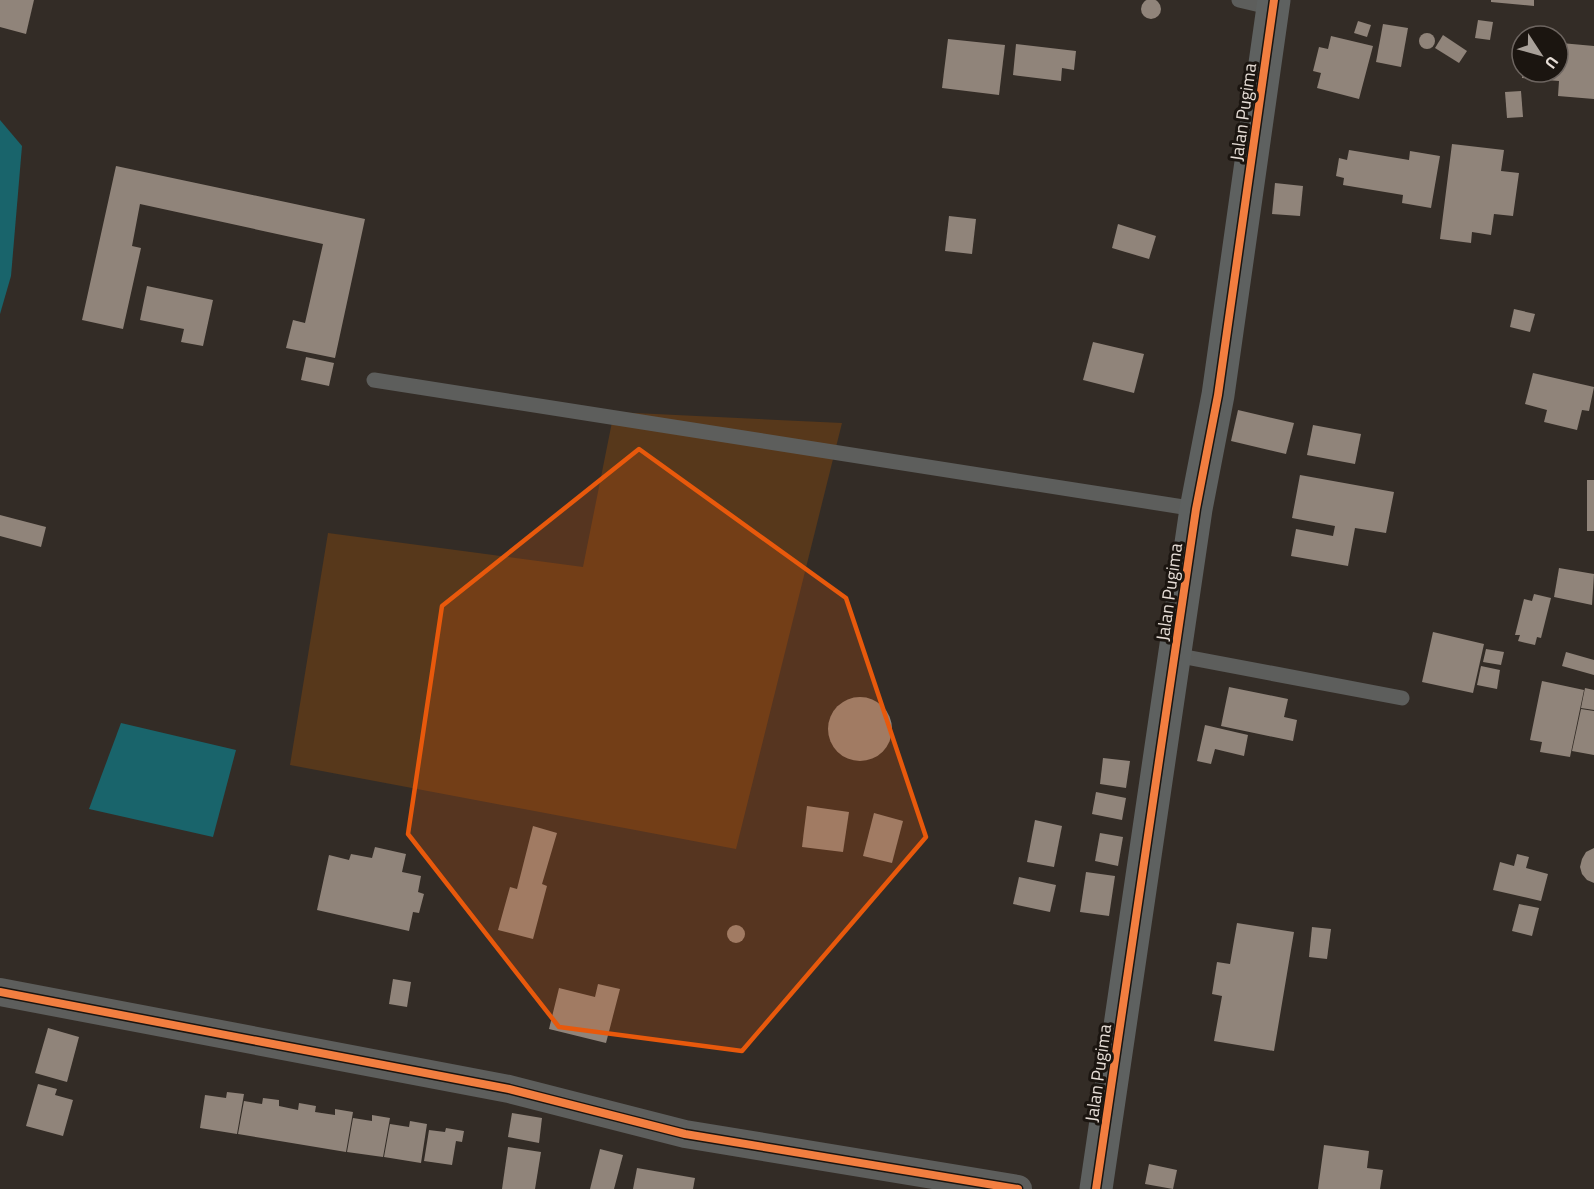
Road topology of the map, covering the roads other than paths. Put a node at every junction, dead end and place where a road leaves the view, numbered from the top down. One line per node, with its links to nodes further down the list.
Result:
1 (1239, 0): 2 (lane)
2 (1273, 4): 4 (street, Jalan Pugima)
3 (374, 380): 4 (lane)
4 (1196, 509): 5 (street, Jalan Pugima)
5 (1176, 656): 6 (lane); 9 (street, Jalan Pugima)
6 (1402, 698)
7 (0, 992): 8 (street)
8 (1018, 1189)
9 (1096, 1189)

